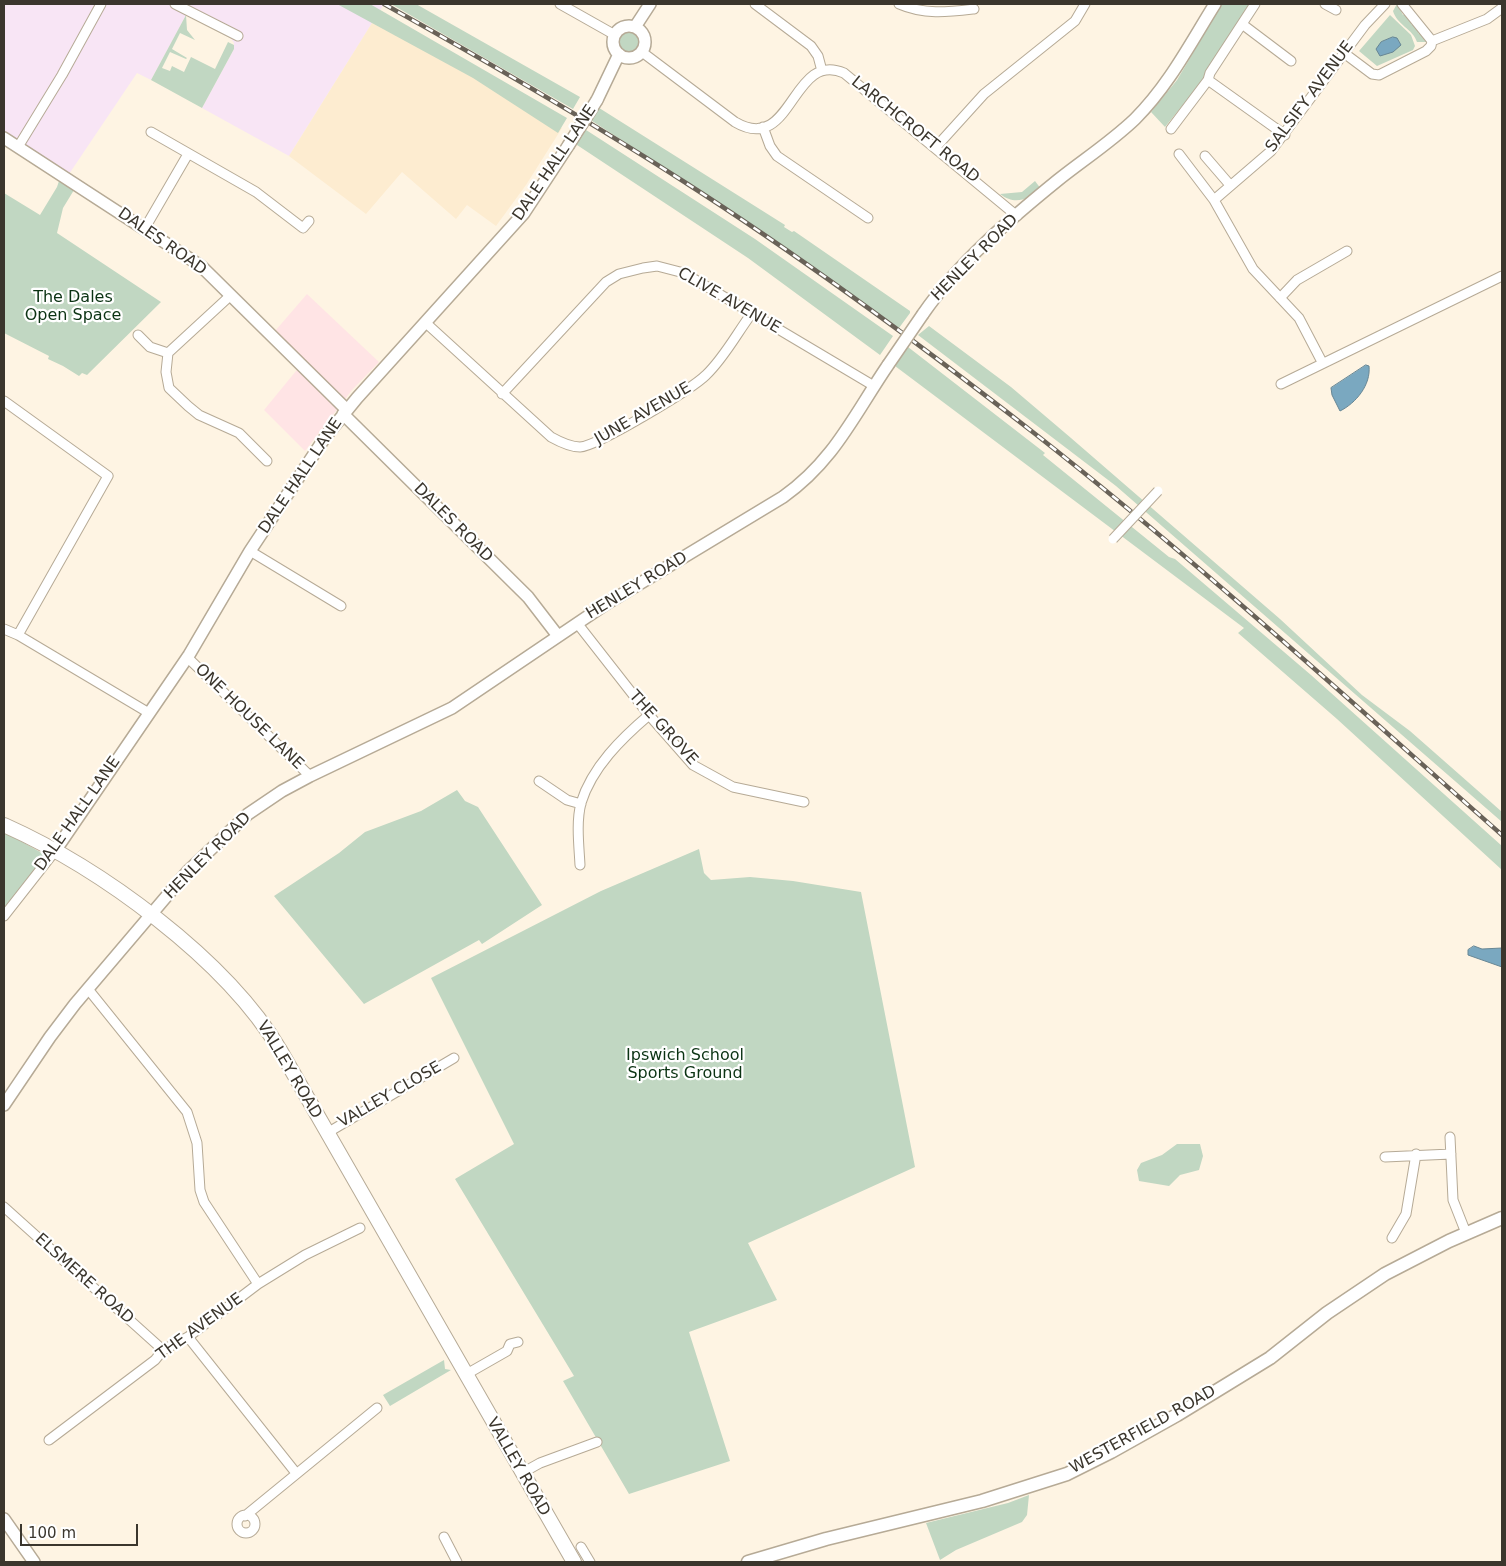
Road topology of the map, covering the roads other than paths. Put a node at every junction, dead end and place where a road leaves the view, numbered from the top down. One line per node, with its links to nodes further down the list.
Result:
1 (101, 4): 33 (street)
2 (175, 4): 20 (street)
3 (560, 4): 19 (street)
4 (650, 4): 18 (street)
5 (755, 4): 13 (street)
6 (899, 4): 15 (street)
7 (1085, 4): 34 (street)
8 (1215, 4): 40 (street, HENLEY ROAD)
9 (1255, 4): 17 (street)
10 (1325, 4): 16 (street)
11 (1385, 4): 23 (street, SALSIFY AVENUE)
12 (1402, 4): 21 (street)
13 (765, 6): 26 (street)
14 (1502, 6): 21 (street)
15 (974, 9)
16 (1336, 10)
17 (1242, 24): 25 (street); 27 (street)
18 (635, 27): 19 (street); 22 (street)
19 (615, 35): 24 (street)
20 (238, 36)
21 (1432, 41): 23 (street)
22 (642, 52): 24 (street); 28 (street)
23 (1344, 53): 31 (street, SALSIFY AVENUE)
24 (619, 54): 49 (street, DALE HALL LANE, bridge)
25 (1291, 61)
26 (822, 70): 28 (street); 34 (street, LARCHCROFT ROAD)
27 (1208, 80): 29 (street); 31 (street)
28 (763, 127): 41 (street)
29 (1171, 129)
30 (151, 132): 35 (street)
31 (1285, 135): 38 (street, SALSIFY AVENUE)
32 (4, 138): 33 (street, DALES ROAD)
33 (18, 147): 43 (street, DALES ROAD)
34 (936, 147): 40 (street, LARCHCROFT ROAD)
35 (188, 154): 42 (street); 43 (street)
36 (1179, 154): 39 (street)
37 (1205, 156): 38 (street)
38 (1230, 186): 39 (street, SALSIFY AVENUE)
39 (1214, 200): 47 (street)
40 (1017, 216): 54 (street, HENLEY ROAD, bridge)
41 (868, 218)
42 (309, 221)
43 (145, 228): 46 (street, DALES ROAD)
44 (1347, 251): 47 (street)
45 (1502, 276): 52 (street)
46 (231, 295): 51 (street); 57 (street, DALES ROAD)
47 (1280, 298): 52 (street)
48 (752, 313): 54 (street, CLIVE AVENUE); 55 (street, CLIVE AVENUE); 55 (street, JUNE AVENUE)
49 (426, 323): 55 (street, JUNE AVENUE); 57 (street, DALE HALL LANE)
50 (138, 335): 51 (street)
51 (168, 353): 58 (street)
52 (1322, 362): 53 (street)
53 (1280, 384)
54 (874, 386): 63 (street, HENLEY ROAD)
55 (502, 394)
56 (4, 401): 65 (street)
57 (345, 412): 61 (street, DALE HALL LANE); 66 (street, DALES ROAD)
58 (267, 461)
59 (1158, 491): 60 (street, bridge)
60 (1113, 539)
61 (250, 551): 62 (street); 67 (street, DALE HALL LANE)
62 (341, 606)
63 (577, 623): 66 (street, HENLEY ROAD); 69 (street, THE GROVE)
64 (4, 629): 65 (street)
65 (18, 635): 68 (street)
66 (558, 636): 70 (street, HENLEY ROAD)
67 (187, 657): 68 (street, DALE HALL LANE); 70 (street, ONE HOUSE LANE)
68 (149, 713): 75 (street, DALE HALL LANE)
69 (649, 715): 72 (street, THE GROVE); 73 (street)
70 (310, 776): 77 (street, HENLEY ROAD)
71 (539, 781): 73 (street)
72 (804, 802)
73 (581, 804): 76 (street)
74 (4, 825): 75 (main road, VALLEY ROAD)
75 (55, 851): 77 (main road, VALLEY ROAD); 78 (street, DALE HALL LANE)
76 (580, 865)
77 (151, 915): 79 (street, HENLEY ROAD); 82 (main road, VALLEY ROAD)
78 (4, 916)
79 (88, 989): 81 (street, HENLEY ROAD); 92 (street)
80 (454, 1058): 82 (street, VALLEY CLOSE)
81 (4, 1105)
82 (327, 1133): 96 (main road, VALLEY ROAD)
83 (1450, 1137): 85 (street)
84 (1416, 1154): 85 (street); 86 (street); 91 (street)
85 (1451, 1154): 90 (street)
86 (1385, 1157)
87 (4, 1207): 95 (street, ELSMERE ROAD)
88 (1502, 1218): 90 (main road, WESTERFIELD ROAD)
89 (360, 1228): 92 (street, THE AVENUE)
90 (1466, 1234): 109 (main road, WESTERFIELD ROAD)
91 (1392, 1238)
92 (258, 1284): 93 (street, THE AVENUE)
93 (188, 1337): 95 (street, THE AVENUE); 100 (street)
94 (512, 1341): 96 (street)
95 (163, 1350): 98 (street, THE AVENUE)
96 (465, 1375): 101 (main road, VALLEY ROAD)
97 (377, 1408): 100 (street)
98 (48, 1440)
99 (597, 1442): 101 (street)
100 (296, 1473): 102 (street)
101 (522, 1473): 105 (main road, VALLEY ROAD)
102 (245, 1516)
103 (4, 1519): 106 (street)
104 (444, 1536): 107 (street)
105 (578, 1555): 108 (street, VALLEY ROAD)
106 (34, 1562)
107 (457, 1562)
108 (590, 1562)
109 (748, 1562)

